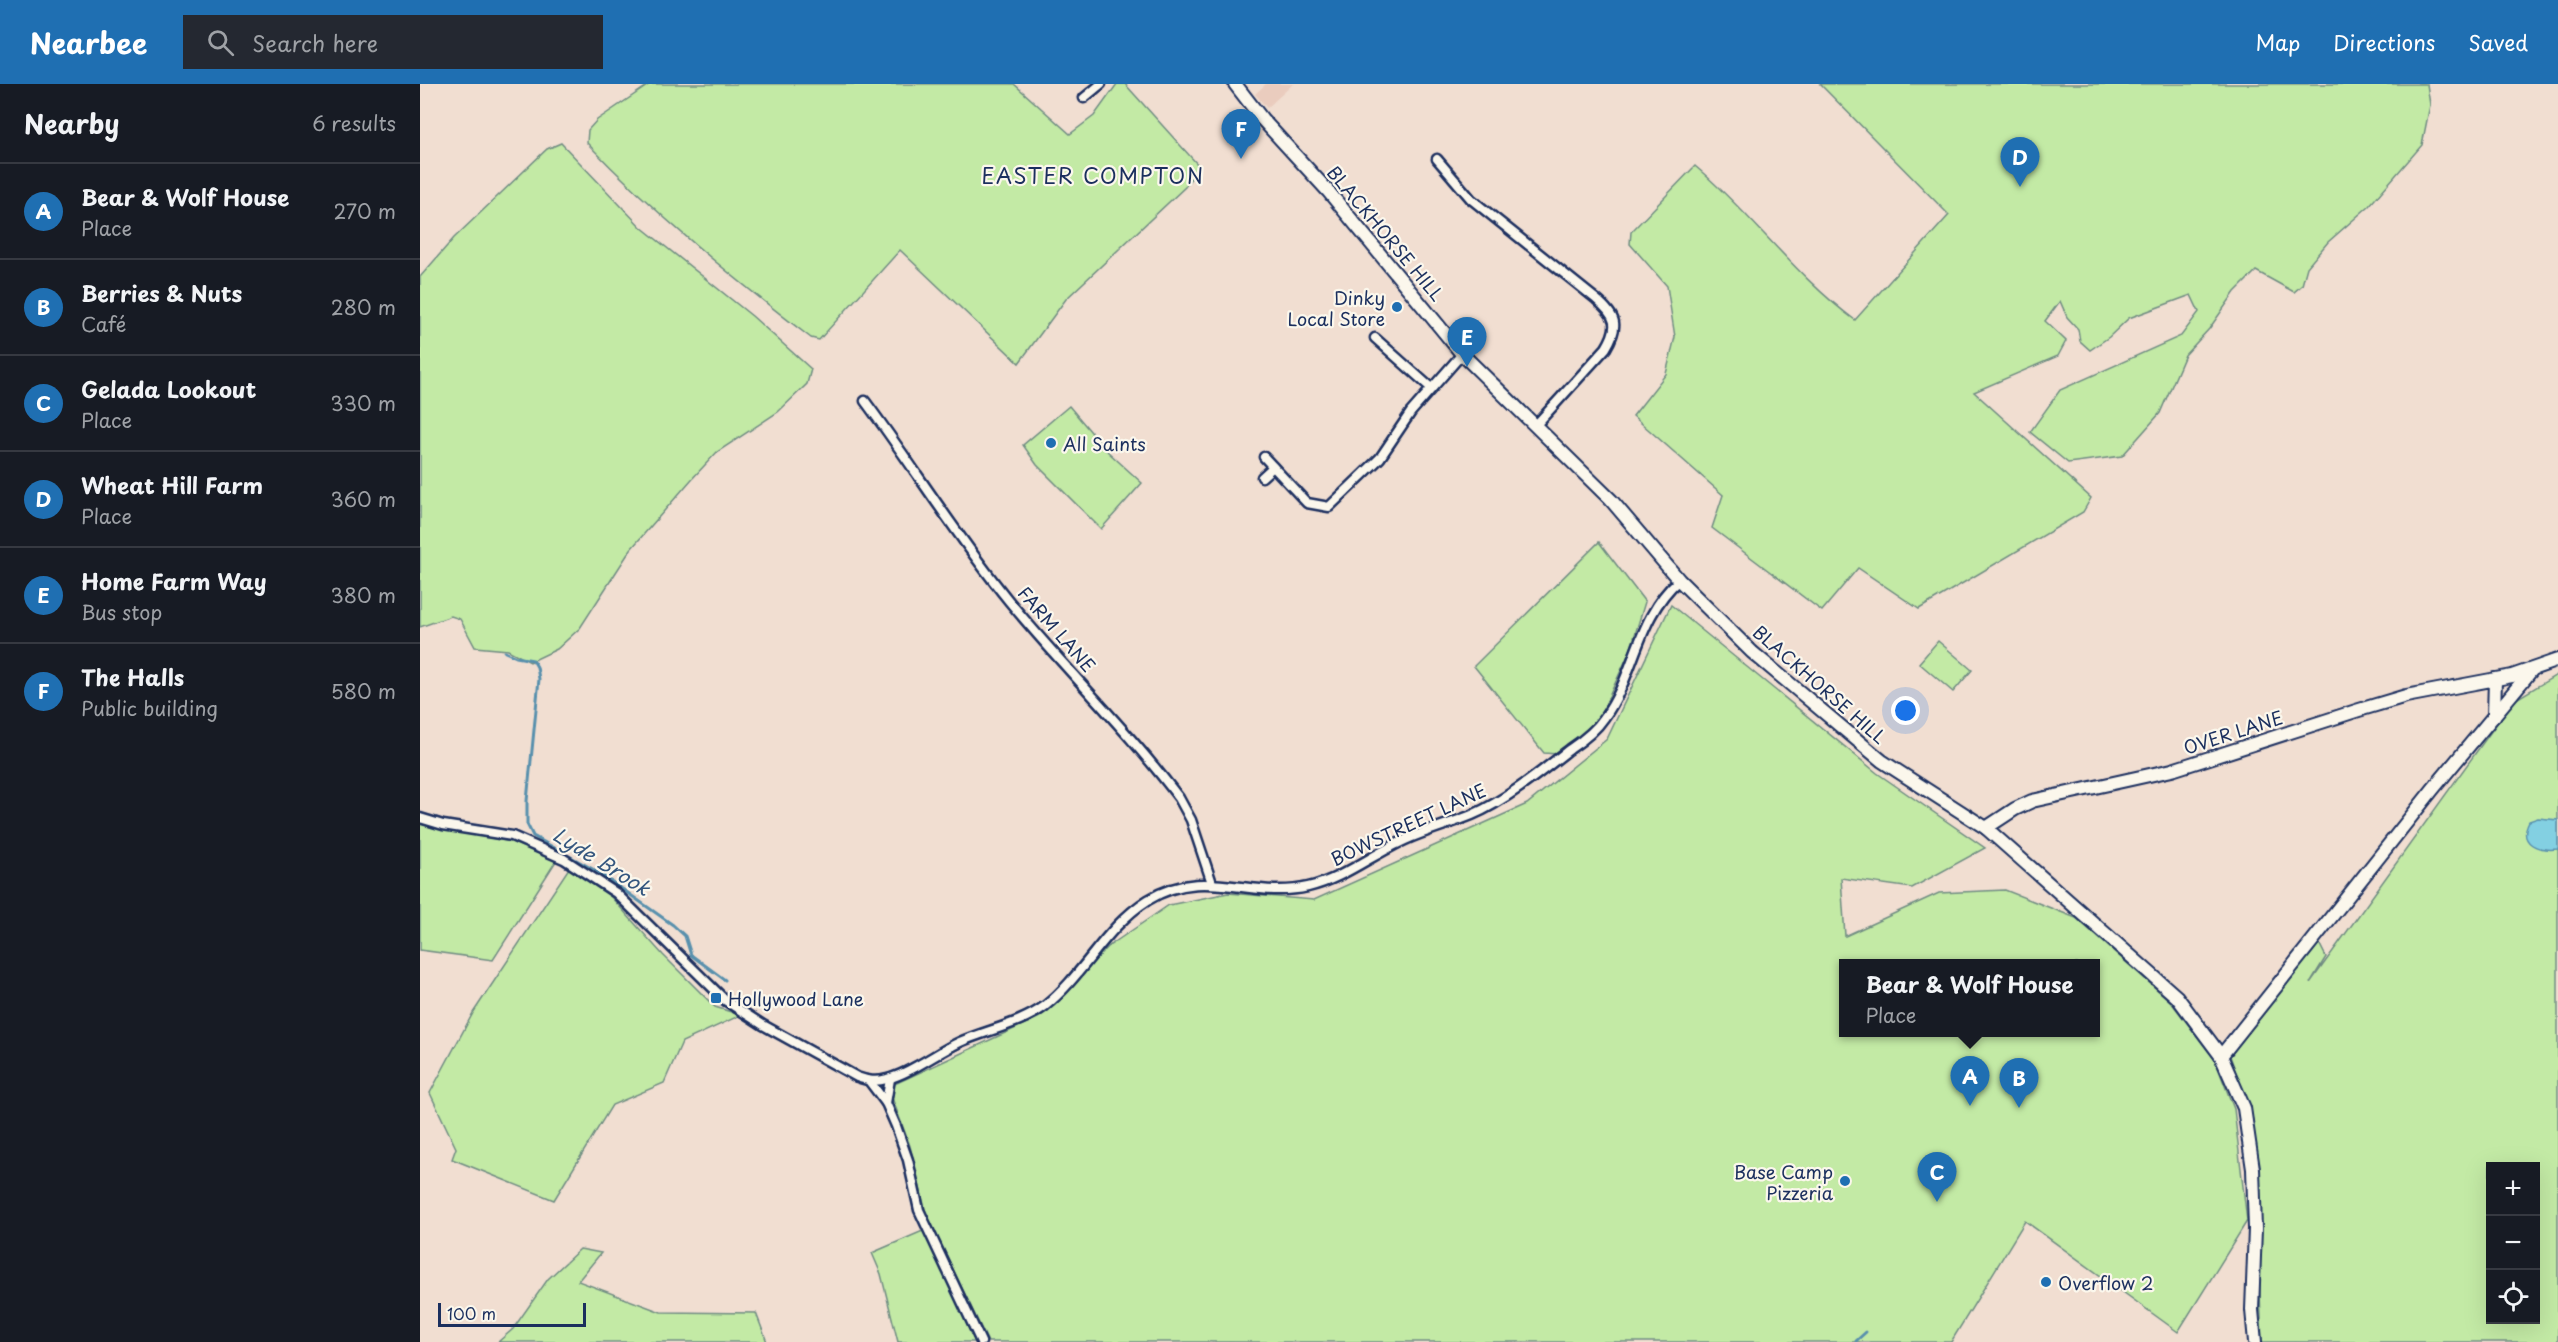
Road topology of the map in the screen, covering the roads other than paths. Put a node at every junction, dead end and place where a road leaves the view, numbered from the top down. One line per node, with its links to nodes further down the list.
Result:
1 (1101, 84): 3 (street)
2 (1235, 84): 6 (main road, BLACKHORSE HILL)
3 (1084, 98)
4 (1437, 159): 9 (street)
5 (1375, 338): 7 (street)
6 (1462, 354): 7 (street); 9 (main road, BLACKHORSE HILL)
7 (1431, 388): 11 (street)
8 (865, 401): 20 (street, FARM LANE)
9 (1535, 426): 13 (main road, BLACKHORSE HILL)
10 (1264, 458): 11 (street)
11 (1273, 467): 12 (street)
12 (1262, 477)
13 (1679, 580): 19 (main road, BLACKHORSE HILL); 20 (street, BOWSTREET LANE)
14 (2558, 660): 15 (main road, OVER LANE)
15 (2531, 671): 16 (main road, OVER LANE); 17 (main road, OVER LANE)
16 (2495, 679): 17 (main road); 19 (main road, OVER LANE)
17 (2494, 717): 21 (main road, OVER LANE)
18 (420, 818): 23 (street)
19 (1986, 828): 21 (main road, BLACKHORSE HILL)
20 (1212, 883): 22 (street, BOWSTREET LANE)
21 (2221, 1056): 26 (main road, BLACKHORSE HILL)
22 (890, 1079): 23 (street, BOWSTREET LANE); 24 (street)
23 (870, 1082): 24 (street)
24 (886, 1103): 25 (street)
25 (981, 1342)
26 (2255, 1342)

